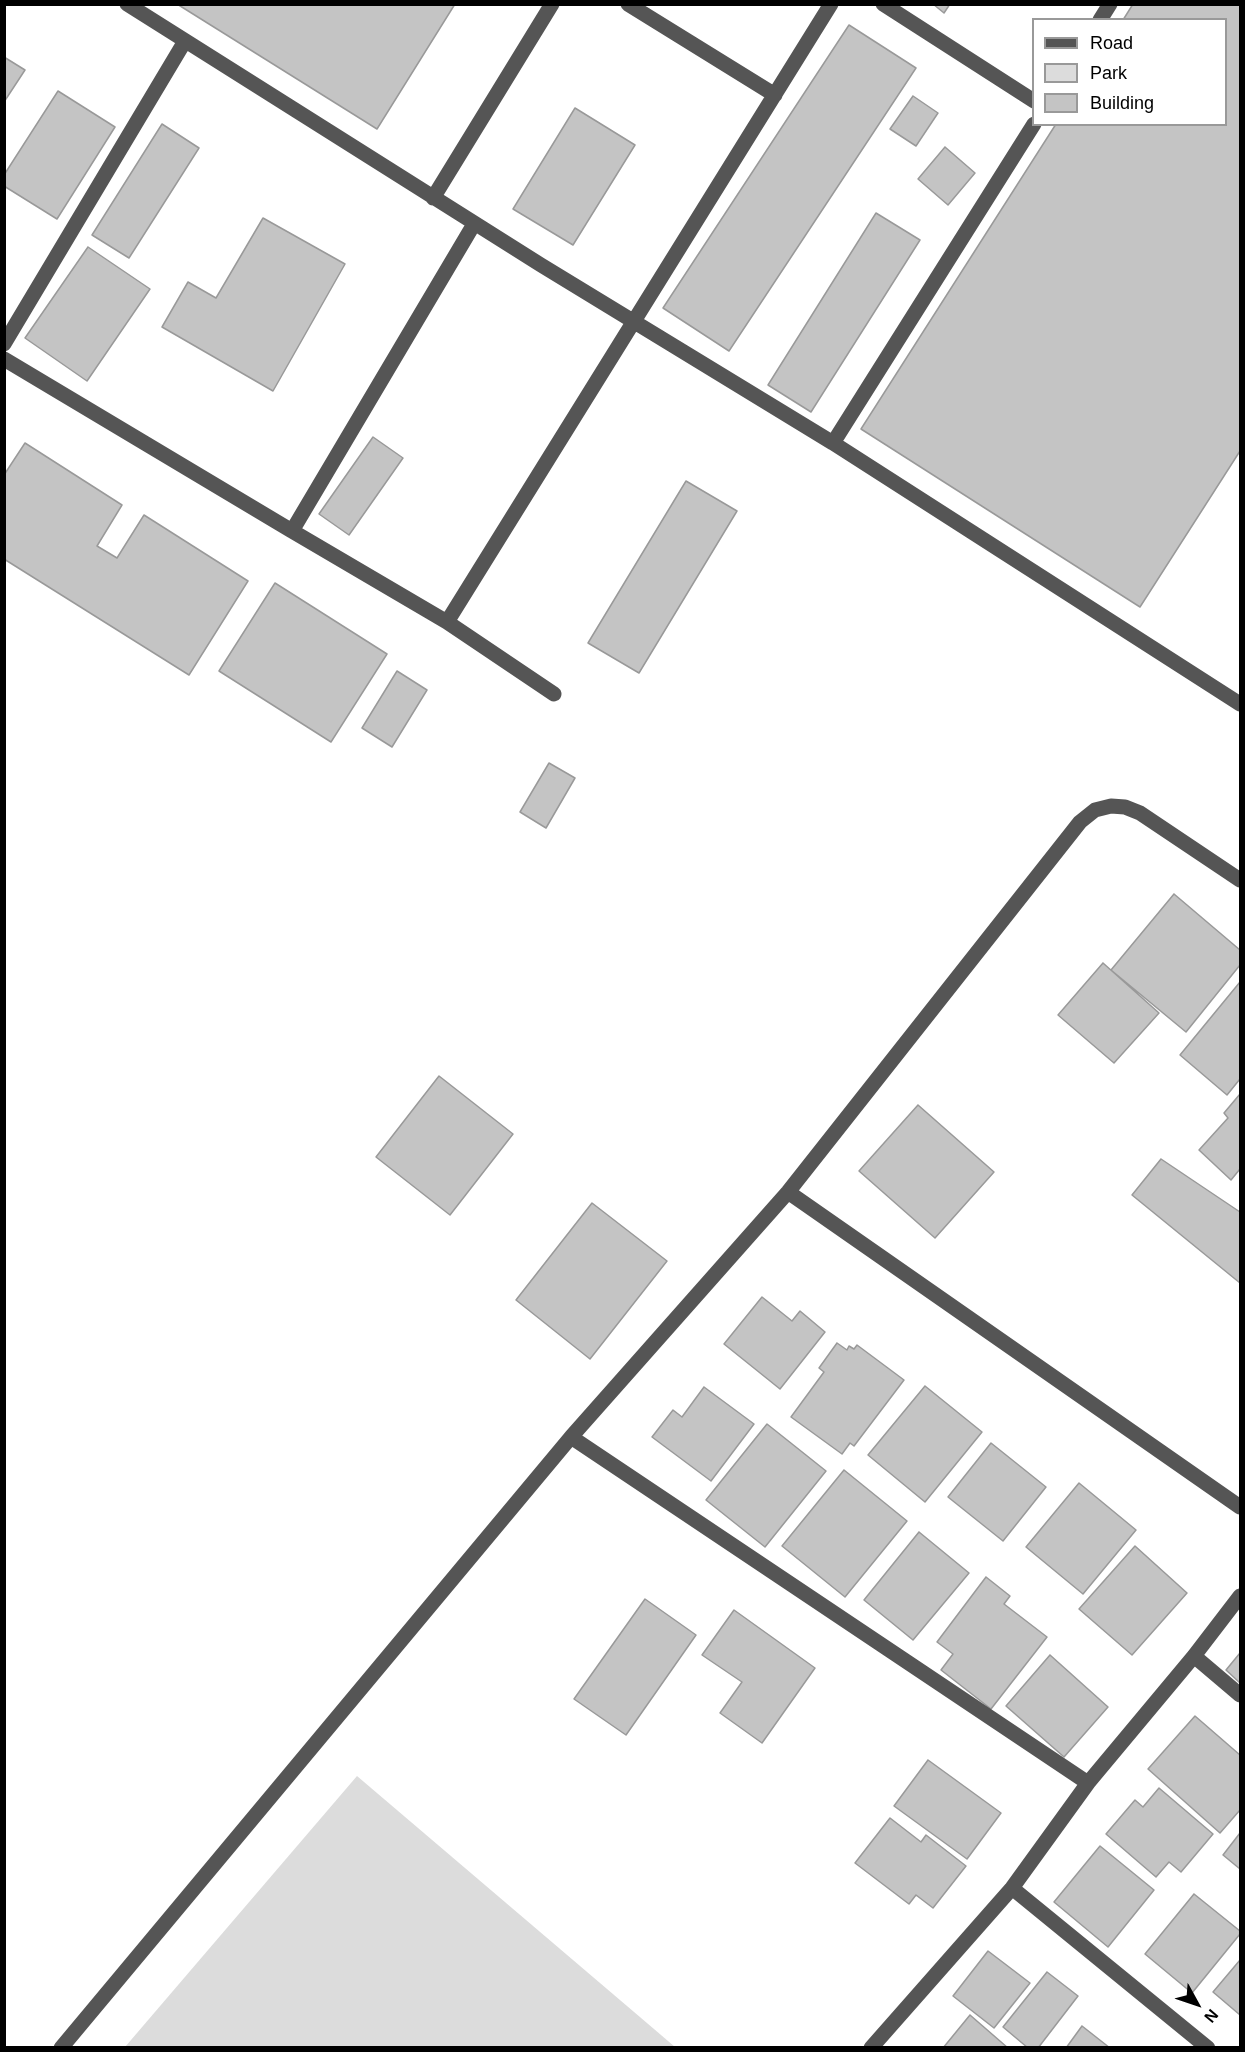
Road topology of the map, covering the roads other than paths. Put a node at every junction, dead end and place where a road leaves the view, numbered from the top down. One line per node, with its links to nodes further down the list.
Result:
1 (127, 4): 8 (street)
2 (552, 4): 12 (street)
3 (628, 4): 9 (street)
4 (831, 4): 9 (street)
5 (883, 4): 10 (street)
6 (1110, 4): 7 (street)
7 (1101, 18)
8 (185, 41): 12 (street); 15 (street)
9 (775, 94): 14 (street)
10 (1032, 100)
11 (1033, 126): 17 (street)
12 (433, 198): 13 (street)
13 (474, 224): 14 (street); 18 (street)
14 (634, 322): 17 (street); 19 (street)
15 (4, 344)
16 (4, 359): 18 (street)
17 (833, 443): 21 (street)
18 (292, 531): 19 (street)
19 (447, 622): 20 (street)
20 (554, 694)
21 (1240, 704)
22 (1240, 880): 23 (street)
23 (788, 1192): 24 (street); 25 (street)
24 (571, 1437): 29 (street); 31 (street)
25 (1240, 1507)
26 (1240, 1596): 27 (street)
27 (1194, 1656): 28 (street); 29 (street)
28 (1240, 1695)
29 (1088, 1783): 30 (street)
30 (1012, 1888): 32 (street); 33 (street)
31 (61, 2048)
32 (871, 2048)
33 (1208, 2048)

